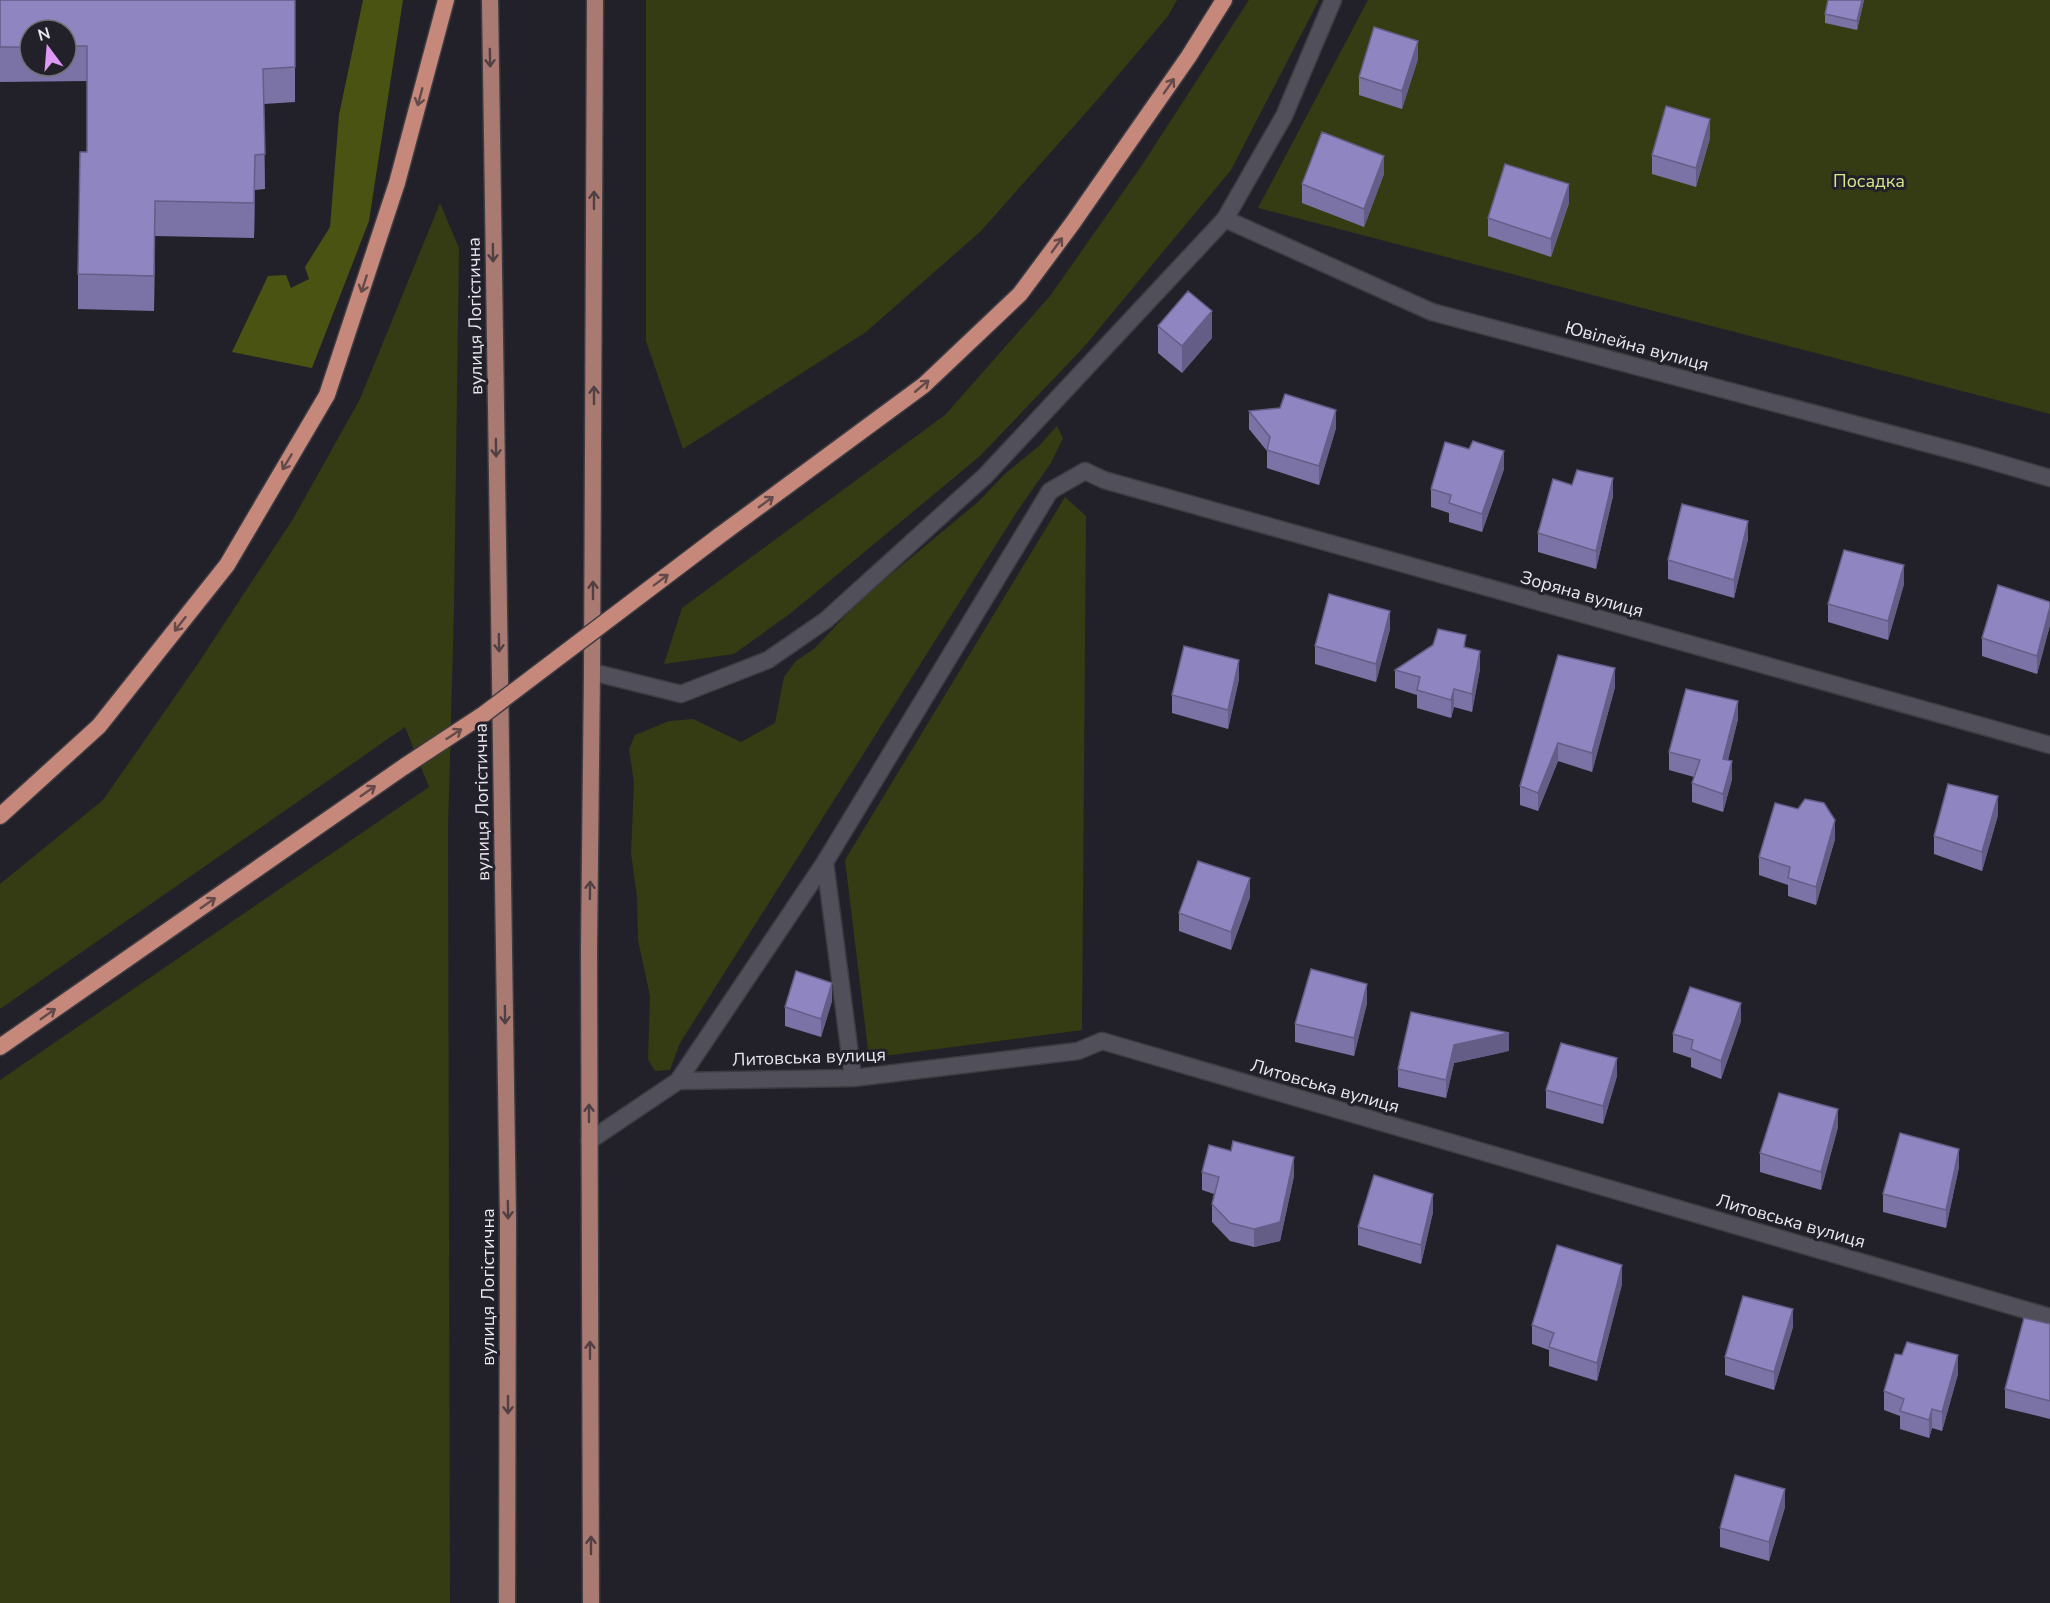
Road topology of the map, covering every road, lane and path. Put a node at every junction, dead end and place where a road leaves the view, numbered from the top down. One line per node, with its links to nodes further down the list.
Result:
1 (446, 0): 10 (highway, one-way to 10)
2 (490, 0): 17 (main road, вулиця Логістична, one-way to 17)
3 (595, 0): 8 (main road, one-way to 3)
4 (1224, 0): 12 (highway, one-way to 4, bridge)
5 (1333, 0): 6 (street)
6 (1225, 219): 7 (street, Ювілейна вулиця); 8 (street)
7 (2050, 478)
8 (592, 672): 15 (main road, one-way to 8)
9 (2050, 745): 11 (street, Зоряна вулиця)
10 (0, 816)
11 (825, 862): 13 (street); 14 (street)
12 (0, 1047)
13 (853, 1078): 14 (street, Литовська вулиця); 16 (street, Литовська вулиця)
14 (678, 1081): 15 (street)
15 (589, 1141): 18 (main road, one-way to 15)
16 (2050, 1317)
17 (507, 1603)
18 (591, 1603)

